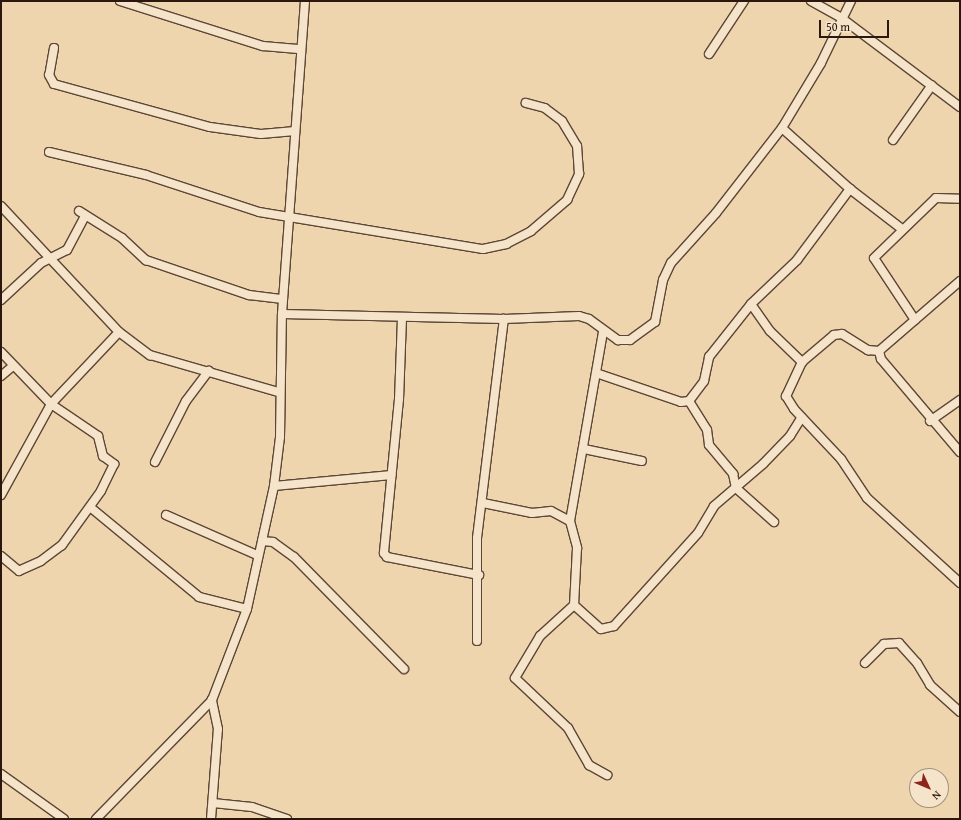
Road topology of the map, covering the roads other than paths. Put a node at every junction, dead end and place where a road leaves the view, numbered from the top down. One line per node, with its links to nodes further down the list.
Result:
1 (120, 1): 8 (street)
2 (306, 1): 8 (street)
3 (744, 1): 9 (street)
4 (811, 1): 6 (street)
5 (851, 1): 6 (street)
6 (840, 17): 10 (street); 13 (street)
7 (54, 48): 14 (street)
8 (301, 49): 14 (street)
9 (709, 54)
10 (932, 85): 12 (street); 15 (street)
11 (526, 103): 20 (street)
12 (960, 107)
13 (782, 128): 17 (street); 32 (street)
14 (295, 131): 20 (street)
15 (894, 140)
16 (49, 152): 20 (street)
17 (850, 189): 21 (street); 26 (street)
18 (960, 199): 21 (street)
19 (1, 206): 22 (street)
20 (288, 215): 24 (street)
21 (902, 229): 30 (street)
22 (52, 258): 24 (street); 25 (street); 31 (street)
23 (960, 281): 30 (street)
24 (283, 299): 27 (street)
25 (1, 300)
26 (751, 304): 35 (street); 42 (street)
27 (282, 314): 28 (street); 40 (street)
28 (402, 318): 29 (street); 50 (street)
29 (504, 319): 32 (street); 54 (street)
30 (915, 320): 33 (street)
31 (119, 332): 37 (street); 43 (street)
32 (603, 332): 38 (street)
33 (879, 351): 35 (street); 45 (street)
34 (1, 352): 36 (street)
35 (802, 362): 44 (street)
36 (13, 366): 39 (street); 43 (street)
37 (209, 371): 40 (street); 49 (street)
38 (596, 373): 42 (street); 46 (street)
39 (1, 376)
40 (278, 392): 51 (street)
41 (960, 400): 45 (street)
42 (689, 401): 52 (street)
43 (51, 404): 53 (street); 55 (street)
44 (802, 417): 52 (street); 63 (street)
45 (930, 421): 47 (street)
46 (584, 449): 48 (street); 57 (street)
47 (960, 452)
48 (642, 461)
49 (155, 462)
50 (391, 475): 51 (street); 62 (street)
51 (274, 486): 59 (street)
52 (736, 488): 58 (street); 64 (street)
53 (1, 495)
54 (483, 503): 57 (street); 62 (street)
55 (90, 507): 61 (street); 65 (street)
56 (166, 515): 60 (street)
57 (570, 521): 64 (street)
58 (774, 522)
59 (262, 540): 60 (street); 68 (street)
60 (257, 555): 65 (street)
61 (1, 556)
62 (479, 575): 66 (street)
63 (960, 583)
64 (574, 606): 72 (street)
65 (247, 609): 69 (street)
66 (477, 641)
67 (865, 663): 70 (street)
68 (404, 669)
69 (212, 700): 73 (street); 75 (street)
70 (960, 712)
71 (1, 774): 74 (street)
72 (607, 775)
73 (213, 803): 76 (street); 77 (street)
74 (64, 819)
75 (96, 819)
76 (211, 819)
77 (287, 819)

